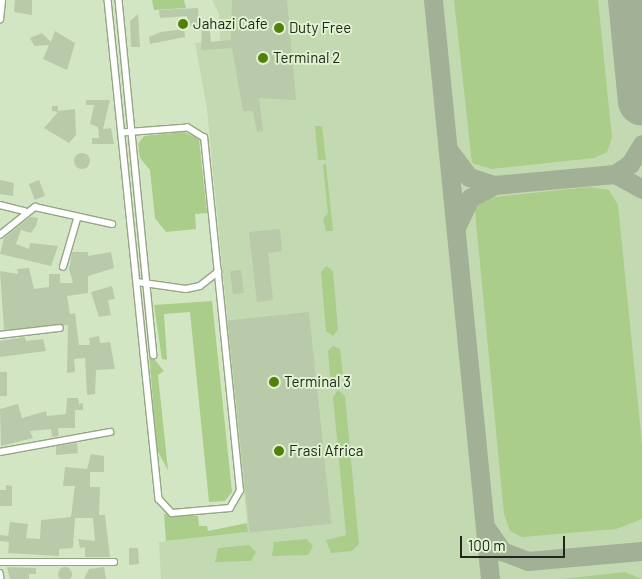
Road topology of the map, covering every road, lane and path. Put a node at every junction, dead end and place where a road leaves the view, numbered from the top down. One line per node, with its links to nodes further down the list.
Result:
1 (2, 0): 4 (street)
2 (108, 0): 6 (street)
3 (119, 0): 5 (street)
4 (0, 20)
5 (132, 132): 6 (street); 13 (street); 14 (street)
6 (122, 133): 15 (street)
7 (0, 205): 8 (street)
8 (24, 211): 9 (street); 11 (street)
9 (77, 219): 10 (street); 12 (street)
10 (112, 224)
11 (0, 235)
12 (63, 267)
13 (218, 272): 14 (street); 15 (street)
14 (147, 281): 15 (street); 18 (street)
15 (137, 282)
16 (60, 328): 17 (street)
17 (0, 335)
18 (154, 355)
19 (110, 432): 20 (street)
20 (0, 452)
21 (0, 562): 22 (street)
22 (114, 562)
23 (0, 573): 24 (street)
24 (1, 579)

